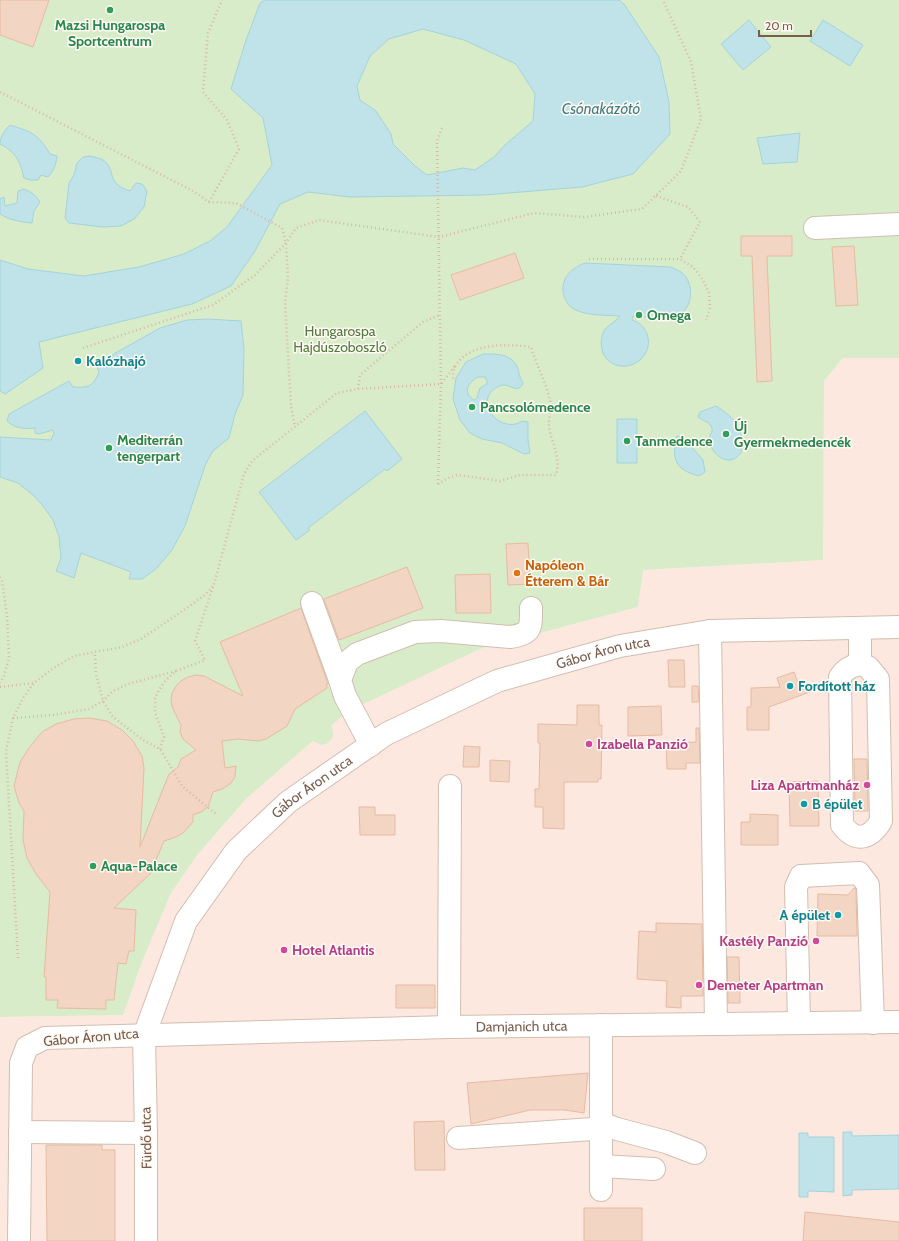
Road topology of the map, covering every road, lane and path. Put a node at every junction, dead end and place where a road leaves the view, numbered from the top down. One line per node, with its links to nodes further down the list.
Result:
1 (222, 0): 6 (path)
2 (663, 0): 5 (path)
3 (0, 92): 6 (path)
4 (442, 128): 9 (path)
5 (656, 196): 9 (path); 12 (path)
6 (209, 202): 10 (path)
7 (899, 224): 8 (street)
8 (815, 228)
9 (439, 237): 10 (path); 13 (path)
10 (286, 243): 15 (path); 20 (path)
11 (589, 259): 12 (path)
12 (680, 259): 14 (path)
13 (440, 315): 18 (path); 19 (path)
14 (706, 320)
15 (83, 348)
16 (455, 366): 17 (path); 18 (path); 18 (path)
17 (453, 381)
18 (441, 384): 19 (path)
19 (358, 389): 20 (path)
20 (295, 427): 22 (path)
21 (0, 577): 32 (path)
22 (214, 584): 30 (path); 33 (path)
23 (312, 603): 31 (street)
24 (531, 608): 31 (street)
25 (899, 627): 26 (street, Gábor Áron utca)
26 (860, 628): 27 (street, Gábor Áron utca); 29 (street)
27 (710, 631): 37 (street, Gábor Áron utca); 45 (street)
28 (95, 655): 35 (path)
29 (860, 664): 29 (street)
30 (176, 671): 35 (path); 38 (path)
31 (340, 680): 37 (street)
32 (0, 683)
33 (34, 683): 34 (path); 36 (path)
34 (0, 687)
35 (102, 701): 36 (path); 38 (path)
36 (13, 718): 41 (path)
37 (371, 745): 48 (street, Gábor Áron utca)
38 (160, 749): 40 (path)
39 (450, 786): 47 (street)
40 (216, 814)
41 (18, 958)
42 (899, 1022): 44 (street, Damjanich utca)
43 (799, 1023): 44 (street, Damjanich utca); 44 (street); 45 (street, Damjanich utca)
44 (873, 1023)
45 (716, 1024): 46 (street, Damjanich utca)
46 (601, 1026): 47 (street, Damjanich utca); 49 (street)
47 (449, 1027): 48 (street, Damjanich utca)
48 (144, 1036): 50 (street, Gábor Áron utca); 51 (street, Fürdő utca)
49 (601, 1123): 52 (street); 53 (street); 54 (street)
50 (20, 1132): 51 (street); 57 (street, Gábor Áron utca)
51 (146, 1134): 58 (street, Fürdő utca)
52 (458, 1138)
53 (695, 1153)
54 (601, 1166): 55 (street); 56 (street)
55 (654, 1169)
56 (601, 1190)
57 (19, 1241)
58 (146, 1241)

